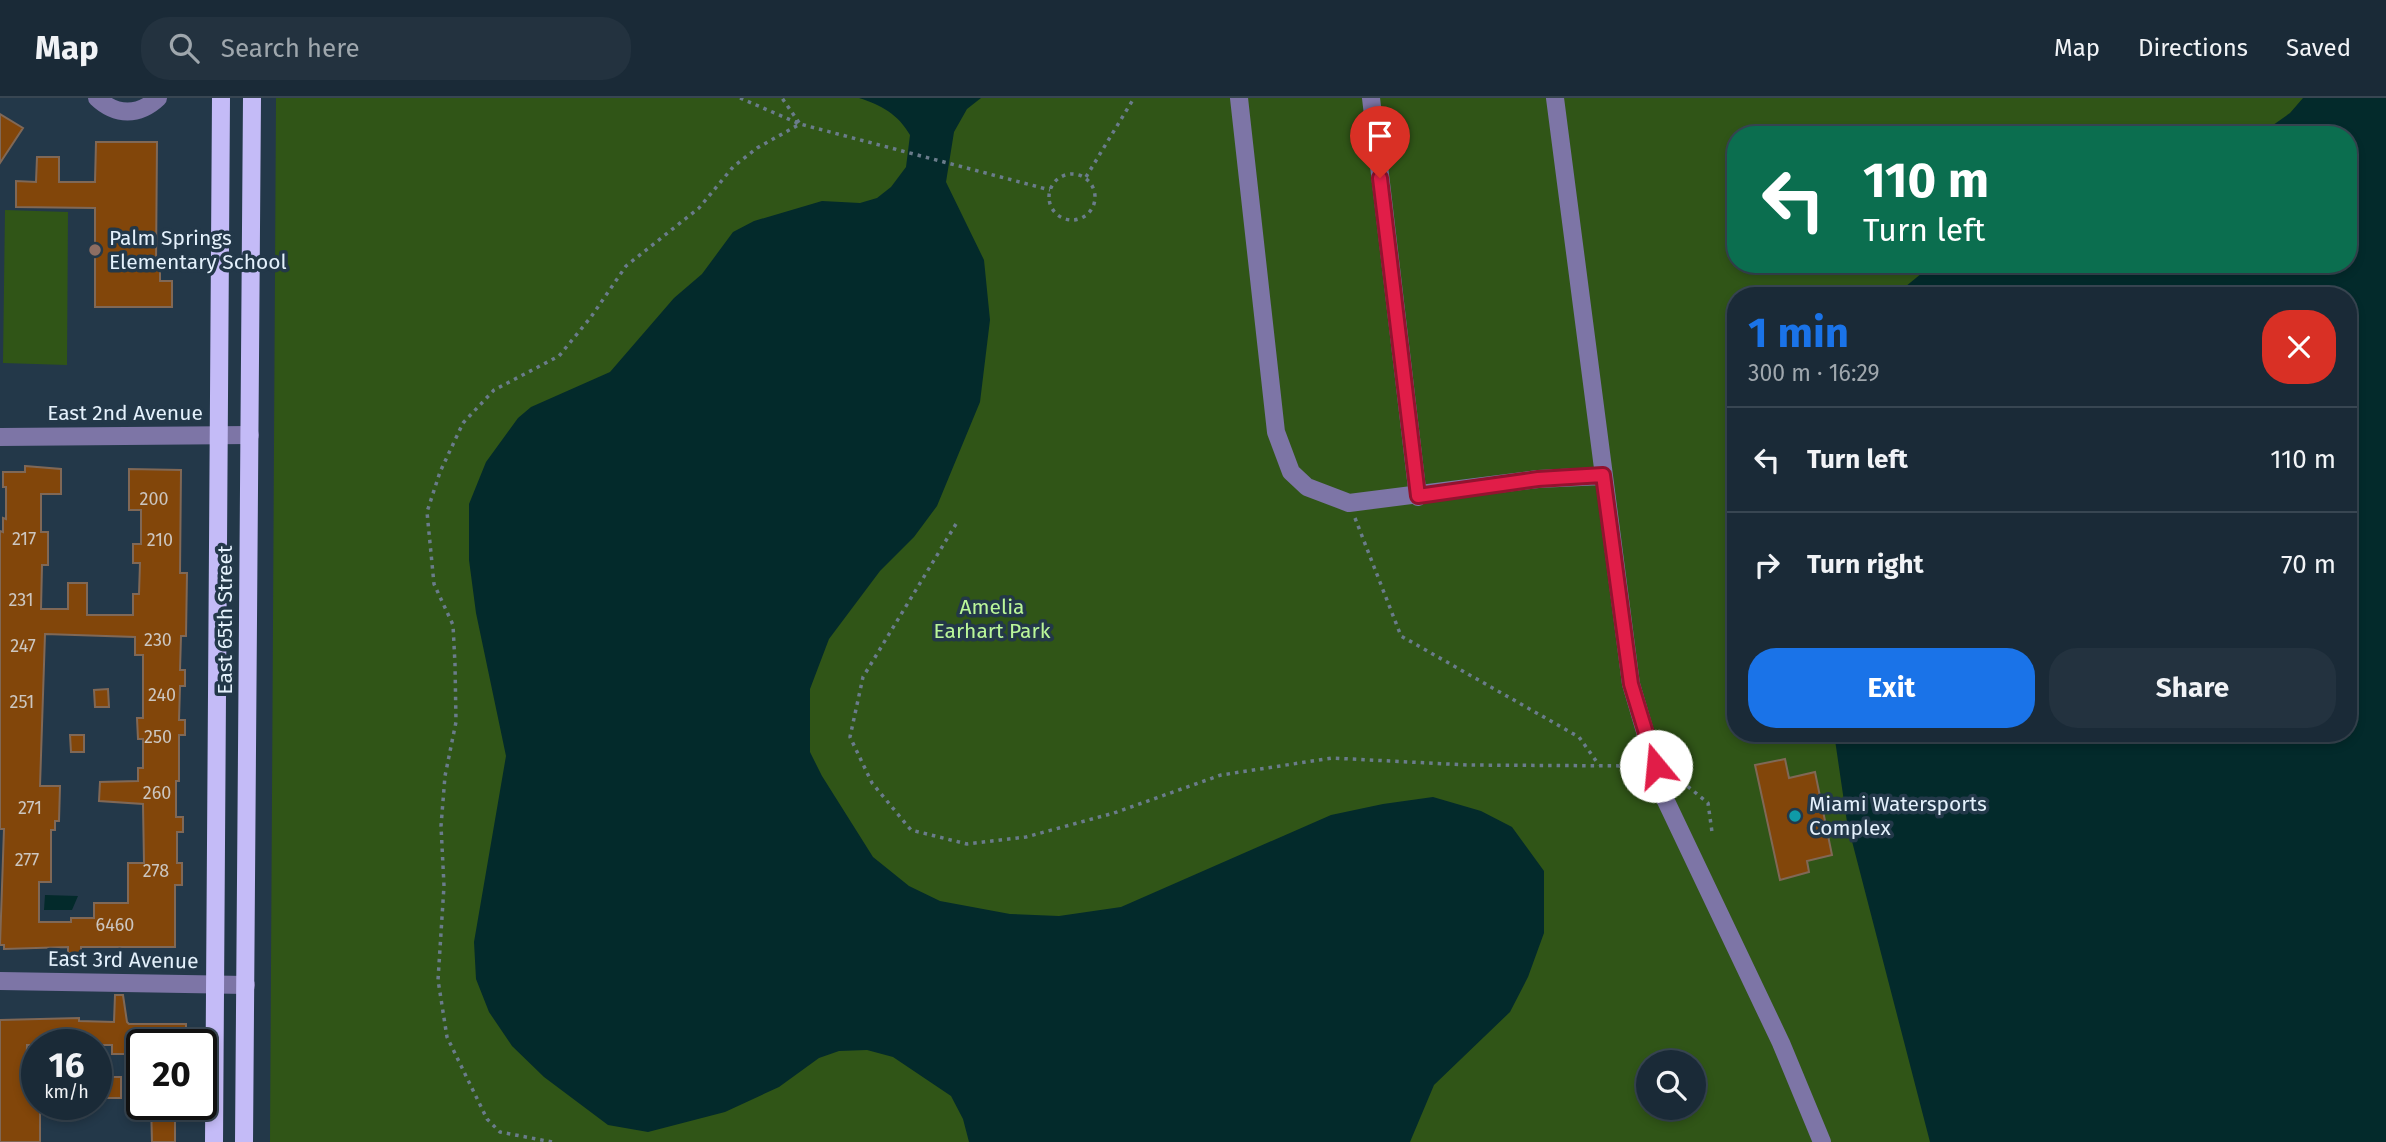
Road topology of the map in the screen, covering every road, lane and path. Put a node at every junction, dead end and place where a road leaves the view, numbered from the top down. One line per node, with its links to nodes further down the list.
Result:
1 (97, 98): 2 (street)
2 (158, 98)
3 (221, 98): 15 (main road, East 65th Street)
4 (252, 98): 14 (main road, East 65th Street)
5 (740, 98): 11 (path)
6 (782, 98): 11 (path)
7 (1134, 98): 12 (path)
8 (1239, 98): 19 (street)
9 (1371, 98): 18 (street)
10 (1555, 98): 17 (street)
11 (800, 124): 13 (path); 30 (path)
12 (1086, 178): 13 (path); 13 (path)
13 (1050, 190)
14 (250, 435): 15 (street, East 2nd Avenue); 27 (main road, East 65th Street)
15 (219, 436): 16 (street, East 2nd Avenue); 26 (main road, East 65th Street)
16 (0, 437)
17 (1603, 475): 18 (street); 23 (street)
18 (1418, 496): 19 (street)
19 (1349, 503): 22 (path)
20 (956, 524): 22 (path)
21 (1666, 736): 24 (path)
22 (1600, 766): 23 (path)
23 (1656, 766): 31 (street)
24 (1712, 832)
25 (0, 981): 26 (street, East 3rd Avenue)
26 (215, 985): 27 (street, East 3rd Avenue); 28 (main road, East 65th Street)
27 (246, 985): 29 (main road, East 65th Street)
28 (214, 1142)
29 (244, 1142)
30 (552, 1142)
31 (1822, 1142)

